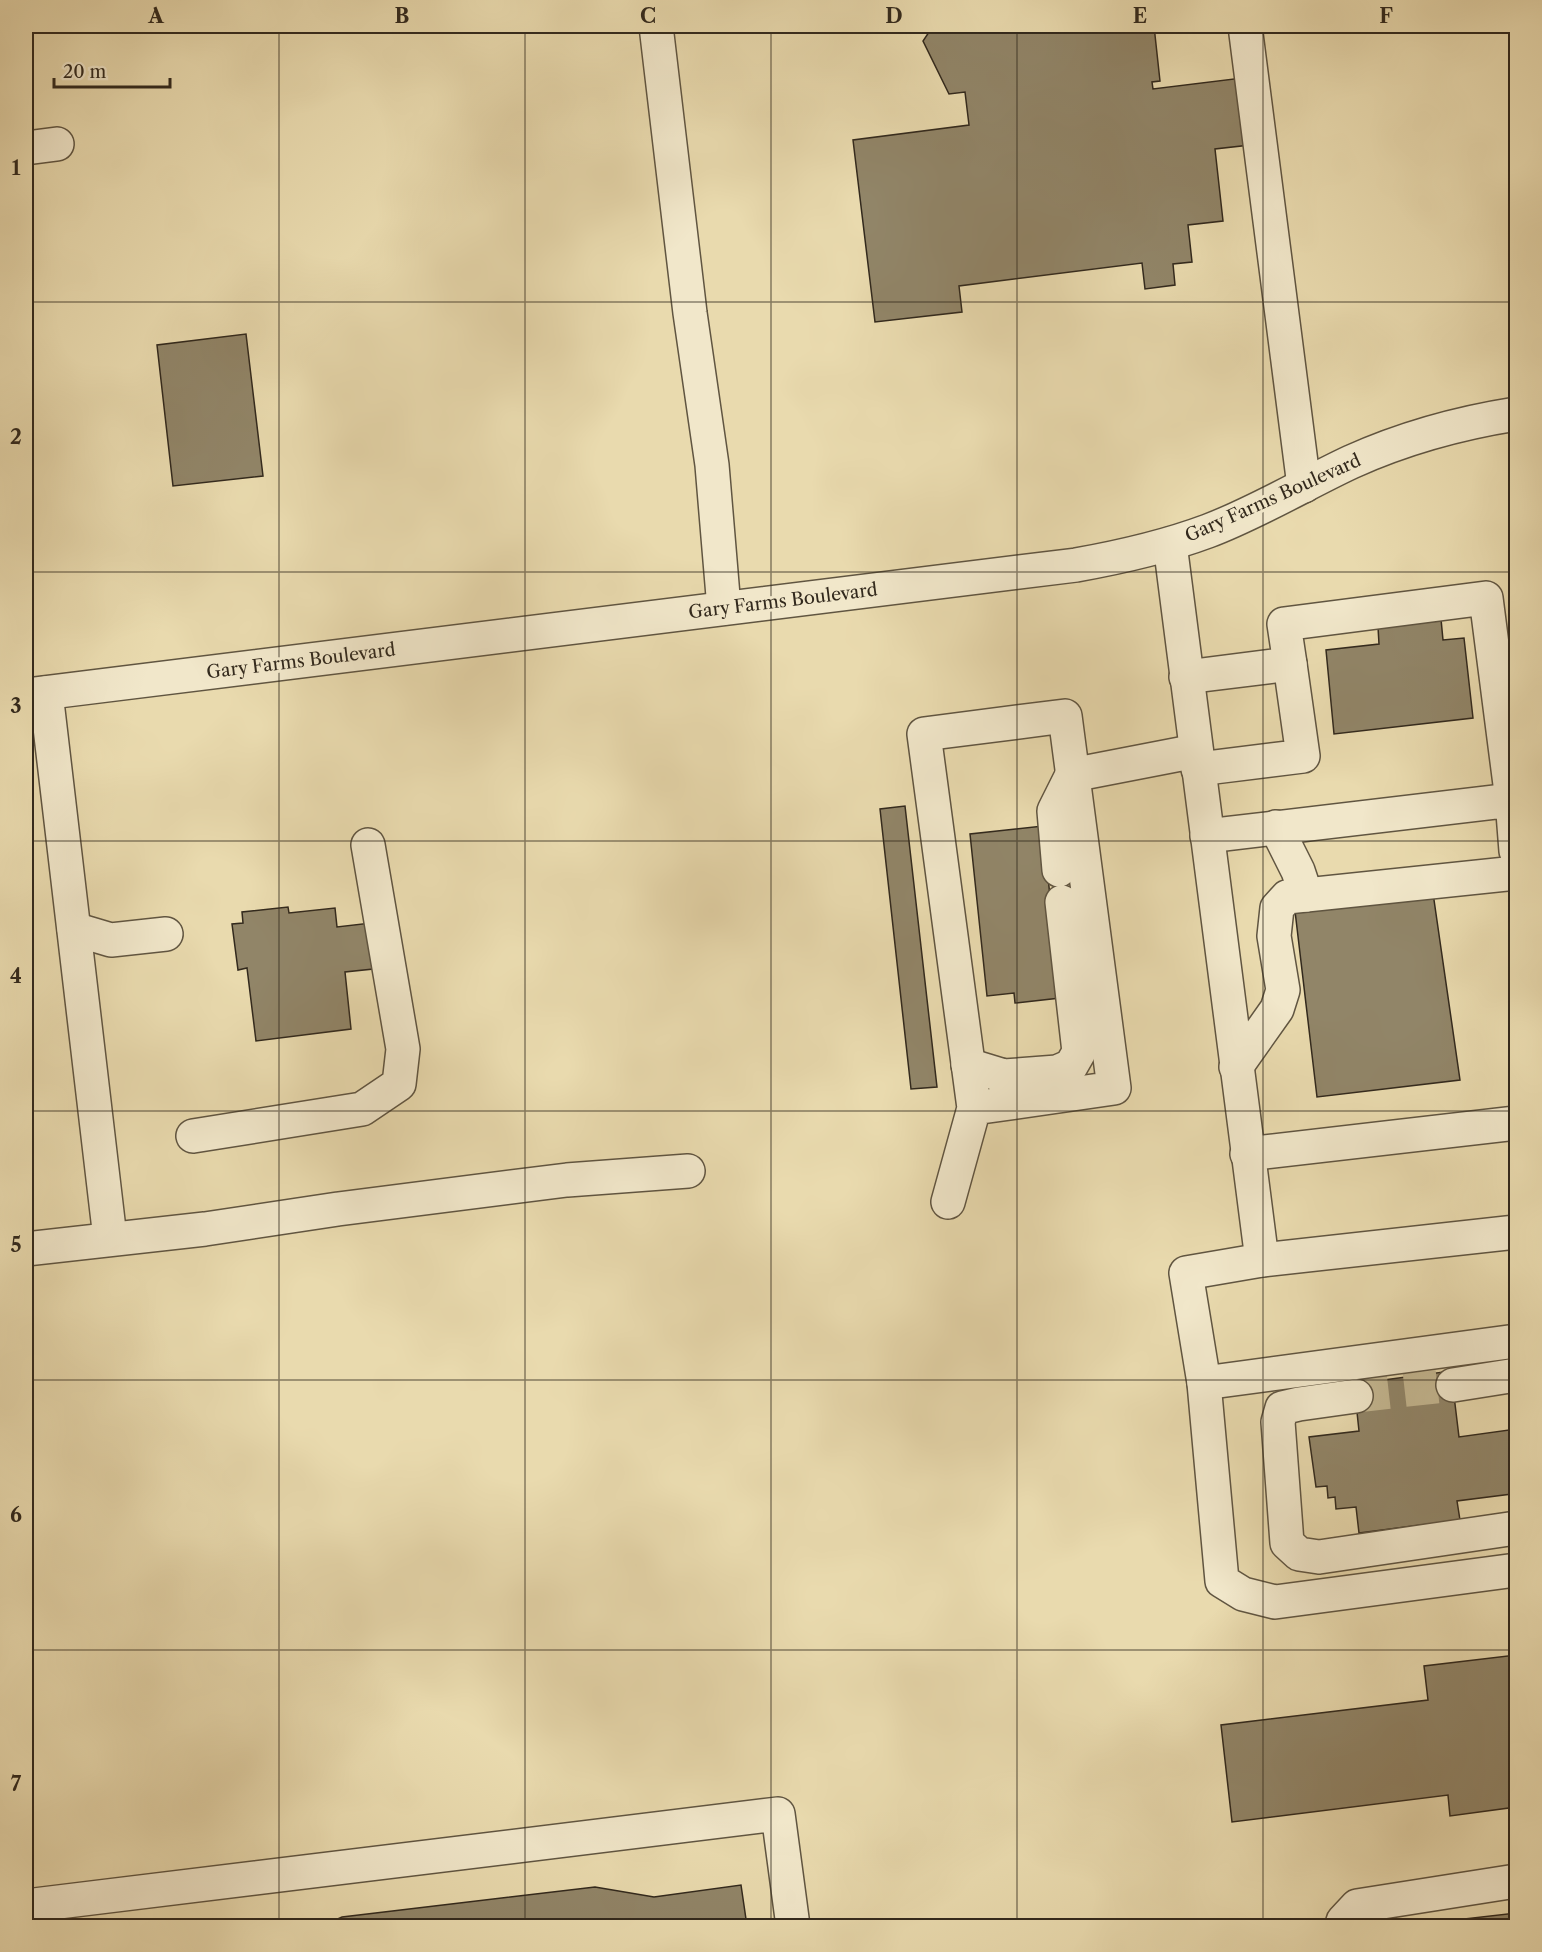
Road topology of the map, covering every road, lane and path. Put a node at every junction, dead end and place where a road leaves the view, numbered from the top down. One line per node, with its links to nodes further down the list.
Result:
1 (656, 26): 6 (street)
2 (1245, 26): 4 (street)
3 (1516, 414): 4 (street, Gary Farms Boulevard)
4 (1304, 486): 5 (street, Gary Farms Boulevard)
5 (1170, 544): 6 (street, Gary Farms Boulevard); 8 (street)
6 (724, 608): 9 (street, Gary Farms Boulevard)
7 (1290, 664): 8 (street); 10 (street); 12 (street)
8 (1186, 677): 10 (street)
9 (36, 694): 21 (street)
10 (1197, 760): 11 (street); 14 (street)
11 (1072, 776): 17 (street); 23 (street); 25 (street)
12 (1512, 800): 13 (street); 16 (street)
13 (1276, 827): 14 (street); 19 (street)
14 (1206, 836): 24 (street)
15 (368, 846): 27 (street)
16 (1516, 851)
17 (1059, 870)
18 (1516, 873): 19 (street)
19 (1306, 895): 24 (street)
20 (1062, 902): 23 (street)
21 (74, 929): 22 (street); 32 (street)
22 (166, 934)
23 (968, 1065): 25 (street)
24 (1236, 1067): 28 (street)
25 (974, 1108): 30 (street)
26 (1516, 1123): 28 (street)
27 (193, 1136)
28 (1247, 1154): 34 (street)
29 (688, 1171): 32 (street)
30 (948, 1202)
31 (1516, 1232): 34 (street)
32 (110, 1238): 33 (street)
33 (26, 1249)
34 (1262, 1260): 37 (street)
35 (1516, 1341): 37 (street)
36 (1516, 1375): 38 (street)
37 (1204, 1383): 43 (street)
38 (1453, 1384)
39 (1356, 1396): 41 (street)
40 (1516, 1528): 41 (street)
41 (1299, 1554): 43 (street)
42 (1516, 1570): 43 (street)
43 (1275, 1602)
44 (1516, 1881): 47 (street)
45 (26, 1906): 46 (street)
46 (793, 1926)
47 (1342, 1926)

